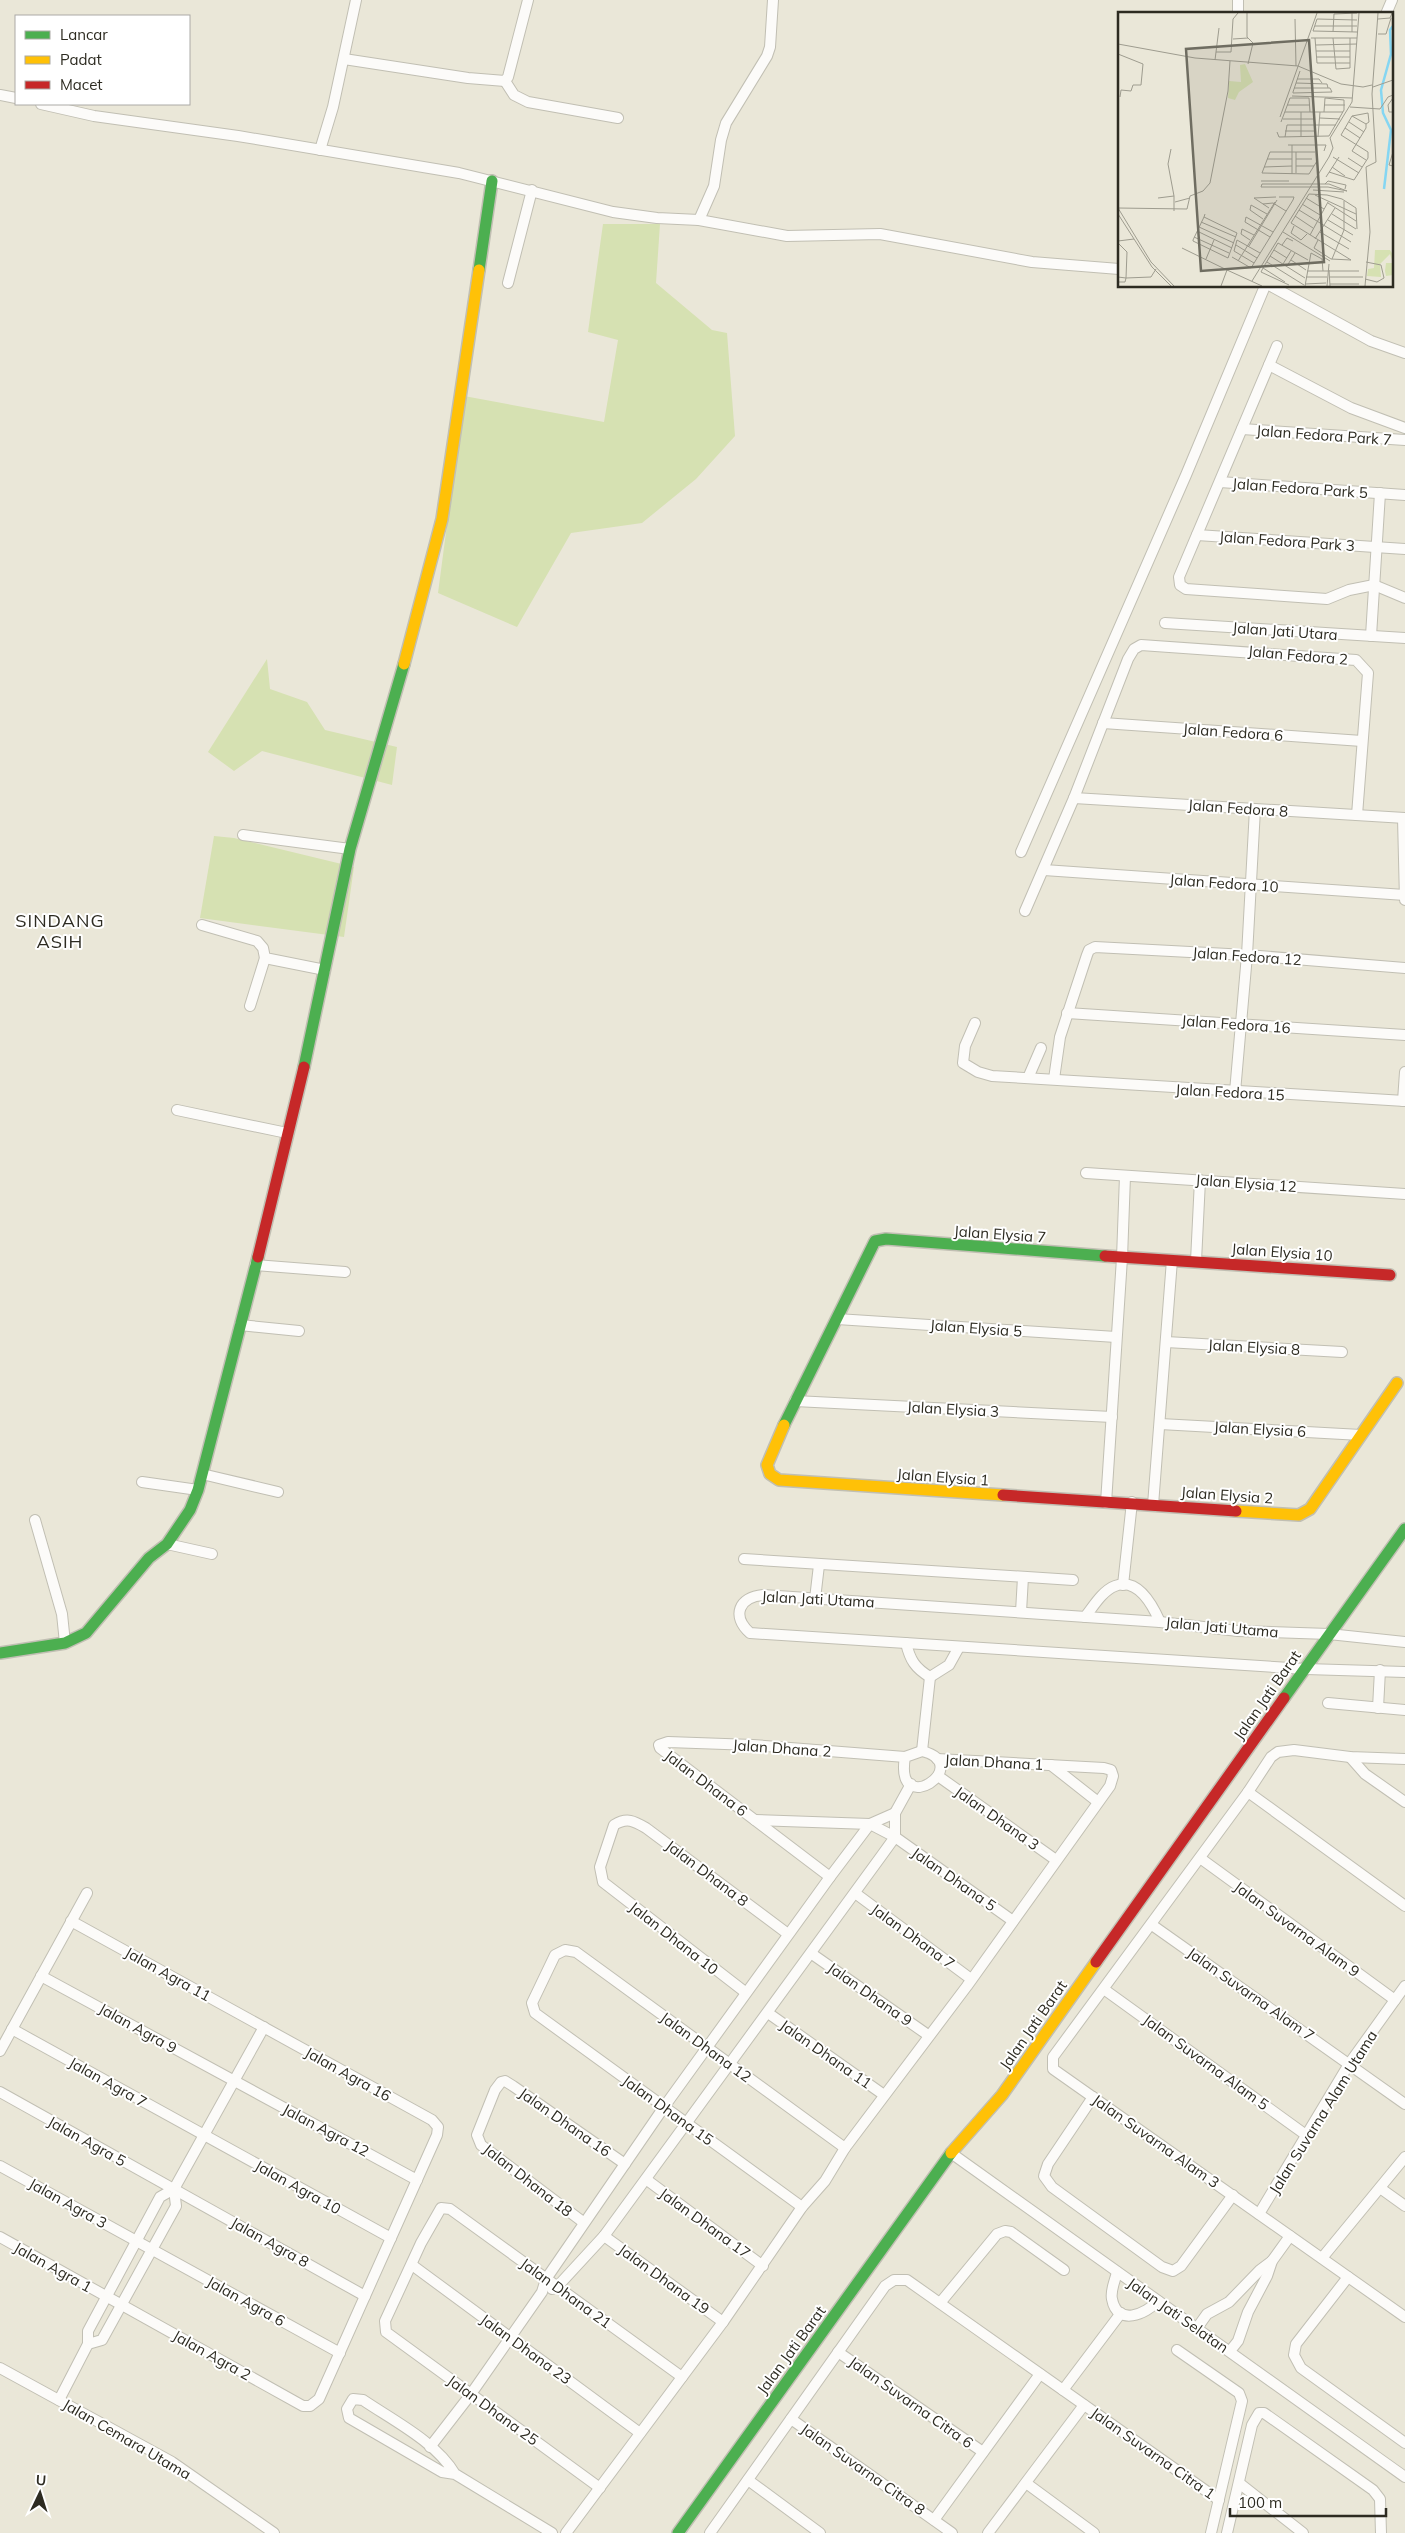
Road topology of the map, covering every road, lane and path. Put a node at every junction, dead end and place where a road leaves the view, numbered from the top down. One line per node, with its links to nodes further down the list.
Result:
1 (356, 0): 6 (street)
2 (528, 0): 7 (street)
3 (773, 0): 15 (street)
4 (1392, 0): 5 (street)
5 (1387, 12)
6 (344, 59): 7 (street); 12 (street)
7 (505, 81): 11 (street)
8 (0, 95): 9 (street)
9 (15, 98)
10 (45, 105): 12 (street)
11 (618, 118)
12 (320, 150): 13 (street)
13 (492, 181): 14 (street); 44 (street)
14 (532, 190): 15 (street); 17 (street)
15 (699, 220): 16 (street)
16 (1118, 270)
17 (508, 283)
18 (1264, 288): 45 (street)
19 (1275, 288): 21 (street)
20 (1277, 346): 22 (street)
21 (1405, 353)
22 (1269, 365): 23 (street, Jalan Fedora Park 7); 24 (street)
23 (1405, 428)
24 (1242, 429): 25 (street, Jalan Fedora Park 7); 26 (street)
25 (1405, 440)
26 (1220, 482): 27 (street, Jalan Fedora Park 5); 29 (street)
27 (1380, 494): 28 (street, Jalan Fedora Park 5); 30 (street)
28 (1405, 495)
29 (1197, 535): 30 (street, Jalan Fedora Park 3); 32 (street)
30 (1376, 547): 31 (street, Jalan Fedora Park 3); 32 (street)
31 (1405, 549)
32 (1374, 585): 33 (street); 35 (street)
33 (1405, 598)
34 (1165, 623): 35 (street, Jalan Jati Utara)
35 (1371, 636): 36 (street, Jalan Jati Utara)
36 (1405, 638)
37 (1103, 723): 38 (street, Jalan Fedora 6); 38 (street, Jalan Fedora 2); 39 (street)
38 (1362, 741): 41 (street, Jalan Fedora 2)
39 (1074, 798): 40 (street, Jalan Fedora 8); 46 (street)
40 (1255, 809): 41 (street, Jalan Fedora 8); 47 (street)
41 (1356, 815): 42 (street, Jalan Fedora 8)
42 (1404, 818): 48 (street)
43 (243, 834): 44 (street)
44 (350, 849): 55 (street)
45 (1021, 852)
46 (1044, 870): 47 (street, Jalan Fedora 10); 50 (street)
47 (1250, 886): 48 (street, Jalan Fedora 10); 52 (street)
48 (1404, 896): 49 (street)
49 (1405, 900)
50 (1025, 911)
51 (202, 925): 53 (street)
52 (1246, 955): 54 (street, Jalan Fedora 12); 57 (street, Jalan Fedora 12); 59 (street)
53 (265, 958): 55 (street); 56 (street)
54 (1405, 968)
55 (325, 970): 68 (street)
56 (250, 1006)
57 (1067, 1014): 59 (street, Jalan Fedora 16); 64 (street)
58 (975, 1023): 63 (street, Jalan Fedora 15)
59 (1240, 1024): 60 (street, Jalan Fedora 16); 65 (street)
60 (1405, 1035)
61 (1041, 1048): 63 (street)
62 (1405, 1072): 66 (street)
63 (1028, 1078): 64 (street, Jalan Fedora 15)
64 (1054, 1079): 65 (street, Jalan Fedora 15)
65 (1235, 1092): 66 (street, Jalan Fedora 15)
66 (1404, 1101)
67 (177, 1110): 68 (street)
68 (287, 1133): 76 (street)
69 (1086, 1173): 70 (street, Jalan Elysia 12)
70 (1125, 1176): 71 (street, Jalan Elysia 12); 73 (street)
71 (1200, 1180): 72 (street, Jalan Elysia 12); 75 (street)
72 (1405, 1194)
73 (1122, 1258): 74 (street, Jalan Elysia 7); 79 (street, Jalan Elysia 7); 82 (street)
74 (1172, 1260): 75 (street, Jalan Elysia 10); 83 (street)
75 (1196, 1261): 78 (street, Jalan Elysia 10)
76 (255, 1265): 77 (street); 80 (street)
77 (345, 1272)
78 (1390, 1275)
79 (837, 1319): 82 (street, Jalan Elysia 5); 86 (street)
80 (240, 1324): 81 (street); 90 (street)
81 (300, 1331)
82 (1116, 1337): 87 (street)
83 (1166, 1342): 84 (street, Jalan Elysia 8); 88 (street)
84 (1342, 1352)
85 (1397, 1383): 89 (street)
86 (795, 1401): 87 (street, Jalan Elysia 3); 95 (street, Jalan Elysia 1)
87 (1112, 1417): 95 (street)
88 (1160, 1424): 89 (street, Jalan Elysia 6); 96 (street)
89 (1360, 1435): 96 (street, Jalan Elysia 2)
90 (202, 1474): 92 (street); 93 (street)
91 (142, 1482): 92 (street)
92 (198, 1490): 99 (street)
93 (278, 1492)
94 (1132, 1502): 95 (street, Jalan Elysia 1); 96 (street, Jalan Elysia 2); 105 (street)
95 (1106, 1503)
96 (1154, 1504)
97 (35, 1520): 112 (street)
98 (1405, 1530): 110 (street, Jalan Jati Barat)
99 (167, 1544): 100 (street); 112 (street)
100 (212, 1554)
101 (744, 1560): 102 (street)
102 (819, 1565): 103 (street); 106 (street)
103 (1023, 1577): 104 (street); 107 (street)
104 (1073, 1580)
105 (1123, 1585): 108 (street); 109 (street)
106 (815, 1598): 107 (street, Jalan Jati Utama); 113 (street, Jalan Jati Utama)
107 (1021, 1612): 108 (street, Jalan Jati Utama)
108 (1085, 1617): 109 (street, Jalan Jati Utama)
109 (1160, 1622): 110 (street, Jalan Jati Utama)
110 (1329, 1634): 111 (street, Jalan Jati Utama); 116 (street, Jalan Jati Barat)
111 (1405, 1642)
112 (65, 1643): 115 (street)
113 (906, 1643): 114 (street, Jalan Jati Utama); 119 (street)
114 (959, 1646): 116 (street, Jalan Jati Utama); 119 (street)
115 (0, 1653)
116 (1306, 1668): 117 (street, Jalan Jati Utama); 177 (street, Jalan Jati Barat)
117 (1380, 1670): 118 (street, Jalan Jati Utama); 121 (street)
118 (1405, 1672)
119 (930, 1677): 124 (street)
120 (1328, 1703): 121 (street)
121 (1378, 1708): 122 (street)
122 (1405, 1710)
123 (658, 1745): 125 (street, Jalan Dhana 2); 136 (street, Jalan Dhana 6)
124 (922, 1751): 125 (street); 127 (street)
125 (905, 1757): 131 (street)
126 (1350, 1757): 128 (street); 132 (street); 134 (street)
127 (937, 1759): 129 (street, Jalan Dhana 1); 130 (street)
128 (1405, 1759)
129 (1051, 1766): 133 (street, Jalan Dhana 1); 133 (street, Jalan Dhana 1)
130 (938, 1776): 131 (street); 140 (street, Jalan Dhana 3)
131 (911, 1784): 135 (street)
132 (1248, 1792): 139 (street); 145 (street)
133 (1098, 1802): 140 (street)
134 (1405, 1802)
135 (895, 1813): 137 (street); 138 (street)
136 (755, 1820): 137 (street, Jalan Dhana 6); 141 (street, Jalan Dhana 6)
137 (870, 1824): 138 (street, Jalan Dhana 5); 141 (street)
138 (895, 1837): 144 (street); 147 (street, Jalan Dhana 5)
139 (1200, 1858): 148 (street); 156 (street, Jalan Suvarna Alam 9)
140 (1056, 1860): 147 (street)
141 (830, 1877): 149 (street)
142 (603, 1882): 149 (street, Jalan Dhana 8); 155 (street, Jalan Dhana 10)
143 (87, 1893): 146 (street)
144 (855, 1893): 150 (street); 152 (street, Jalan Dhana 7)
145 (1405, 1906)
146 (72, 1921): 151 (street); 159 (street, Jalan Agra 11)
147 (1013, 1921): 152 (street)
148 (1152, 1925): 154 (street); 164 (street, Jalan Suvarna Alam 7)
149 (788, 1934): 155 (street)
150 (812, 1954): 158 (street); 161 (street, Jalan Dhana 9)
151 (41, 1976): 160 (street); 166 (street, Jalan Agra 9)
152 (971, 1979): 161 (street)
153 (1405, 1986): 156 (street, Jalan Suvarna Alam Utama)
154 (1105, 1990): 169 (street, Jalan Suvarna Alam 3); 175 (street, Jalan Suvarna Alam 5)
155 (745, 1992): 162 (street)
156 (1394, 2000): 164 (street, Jalan Suvarna Alam Utama)
157 (535, 2013): 162 (street, Jalan Dhana 12); 171 (street, Jalan Dhana 15)
158 (768, 2013): 165 (street); 168 (street, Jalan Dhana 11)
159 (264, 2027): 166 (street); 181 (street, Jalan Agra 16)
160 (12, 2030): 163 (street); 173 (street, Jalan Agra 7)
161 (928, 2035): 168 (street)
162 (706, 2048): 165 (street, Jalan Dhana 12); 171 (street)
163 (0, 2051)
164 (1349, 2064): 170 (street, Jalan Suvarna Alam 7); 175 (street, Jalan Suvarna Alam Utama)
165 (730, 2065): 172 (street); 176 (street, Jalan Dhana 12)
166 (234, 2081): 173 (street); 181 (street, Jalan Agra 12)
167 (0, 2092): 184 (street, Jalan Agra 5)
168 (884, 2095): 176 (street)
169 (1093, 2097): 185 (street, Jalan Suvarna Alam 3); 185 (street)
170 (1405, 2104)
171 (664, 2107): 172 (street, Jalan Dhana 15); 179 (street)
172 (687, 2124): 182 (street); 187 (street, Jalan Dhana 15)
173 (204, 2135): 184 (street); 193 (street, Jalan Agra 10)
174 (477, 2135): 179 (street, Jalan Dhana 16); 189 (street, Jalan Dhana 18)
175 (1306, 2135): 188 (street, Jalan Suvarna Alam Utama)
176 (844, 2148): 187 (street)
177 (951, 2153): 201 (street, Jalan Jati Selatan); 244 (street, Jalan Jati Barat)
178 (1405, 2157): 183 (street)
179 (625, 2164): 189 (street)
180 (0, 2166): 194 (street, Jalan Agra 3)
181 (417, 2180): 193 (street)
182 (647, 2180): 190 (street); 199 (street, Jalan Dhana 17)
183 (1380, 2188): 186 (street); 196 (street)
184 (174, 2189): 194 (street); 195 (street); 206 (street, Jalan Agra 8)
185 (1233, 2195): 188 (street, Jalan Suvarna Alam 3)
186 (1405, 2206)
187 (802, 2207): 199 (street)
188 (1259, 2214): 191 (street, Jalan Suvarna Alam 3)
189 (583, 2222): 203 (street)
190 (604, 2236): 204 (street); 213 (street, Jalan Dhana 19)
191 (1290, 2236): 196 (street, Jalan Suvarna Alam 3); 197 (street)
192 (0, 2237): 207 (street, Jalan Agra 1)
193 (391, 2238): 206 (street)
194 (137, 2241): 195 (street, Jalan Agra 3); 207 (street)
195 (152, 2249): 210 (street); 220 (street, Jalan Agra 6)
196 (1322, 2258): 202 (street, Jalan Suvarna Alam 3)
197 (1272, 2261): 214 (street); 218 (street)
198 (412, 2265): 203 (street, Jalan Dhana 21); 215 (street, Jalan Dhana 23); 225 (street, Jalan Dhana 25)
199 (763, 2266): 213 (street)
200 (1064, 2270): 209 (street)
201 (1117, 2272): 208 (street, Jalan Jati Selatan); 211 (street)
202 (1348, 2277): 212 (street, Jalan Suvarna Alam 3); 230 (street)
203 (546, 2279): 204 (street, Jalan Dhana 21); 205 (street)
204 (557, 2287): 205 (street); 223 (street, Jalan Dhana 21)
205 (542, 2292): 215 (street)
206 (365, 2296): 220 (street)
207 (107, 2297): 210 (street, Jalan Agra 1); 216 (street)
208 (1158, 2302): 211 (street); 214 (street, Jalan Jati Selatan)
209 (940, 2303): 219 (street, Jalan Suvarna Citra 1); 222 (street, Jalan Suvarna Citra 1)
210 (121, 2305): 216 (street); 220 (street, Jalan Agra 2)
211 (1121, 2313): 224 (street)
212 (1405, 2317)
213 (723, 2322): 223 (street)
214 (1198, 2328): 218 (street, Jalan Jati Selatan)
215 (511, 2338): 225 (street); 229 (street, Jalan Dhana 23)
216 (88, 2344): 226 (street)
217 (1177, 2350): 239 (street, Jalan Suvarna Citra 1)
218 (1230, 2351): 234 (street, Jalan Jati Selatan)
219 (838, 2352): 228 (street); 232 (street, Jalan Suvarna Citra 6)
220 (340, 2353)
221 (0, 2368): 226 (street, Jalan Cemara Utama)
222 (1040, 2374): 224 (street, Jalan Suvarna Citra 1); 232 (street)
223 (682, 2377): 229 (street)
224 (1063, 2390): 227 (street, Jalan Suvarna Citra 1)
225 (471, 2394): 231 (street); 238 (street, Jalan Dhana 25)
226 (59, 2400): 241 (street, Jalan Cemara Utama)
227 (1084, 2405): 237 (street); 239 (street, Jalan Suvarna Citra 1)
228 (791, 2419): 235 (street); 240 (street, Jalan Suvarna Citra 8)
229 (640, 2433): 238 (street)
230 (1405, 2443)
231 (430, 2446): 233 (street); 233 (street)
232 (983, 2452): 240 (street)
233 (455, 2474): 242 (street)
234 (1405, 2476)
235 (748, 2480): 245 (street); 246 (street)
236 (1238, 2483): 251 (street); 252 (street); 253 (street)
237 (1026, 2484): 248 (street); 249 (street)
238 (600, 2488): 243 (street)
239 (1219, 2500): 250 (street)
240 (934, 2520): 247 (street, Jalan Suvarna Citra 8)
241 (274, 2533)
242 (552, 2533)
243 (566, 2533)
244 (678, 2533)
245 (710, 2533)
246 (820, 2533)
247 (952, 2533)
248 (988, 2533)
249 (1094, 2533)
250 (1211, 2533)
251 (1227, 2533)
252 (1303, 2533)
253 (1381, 2533)

